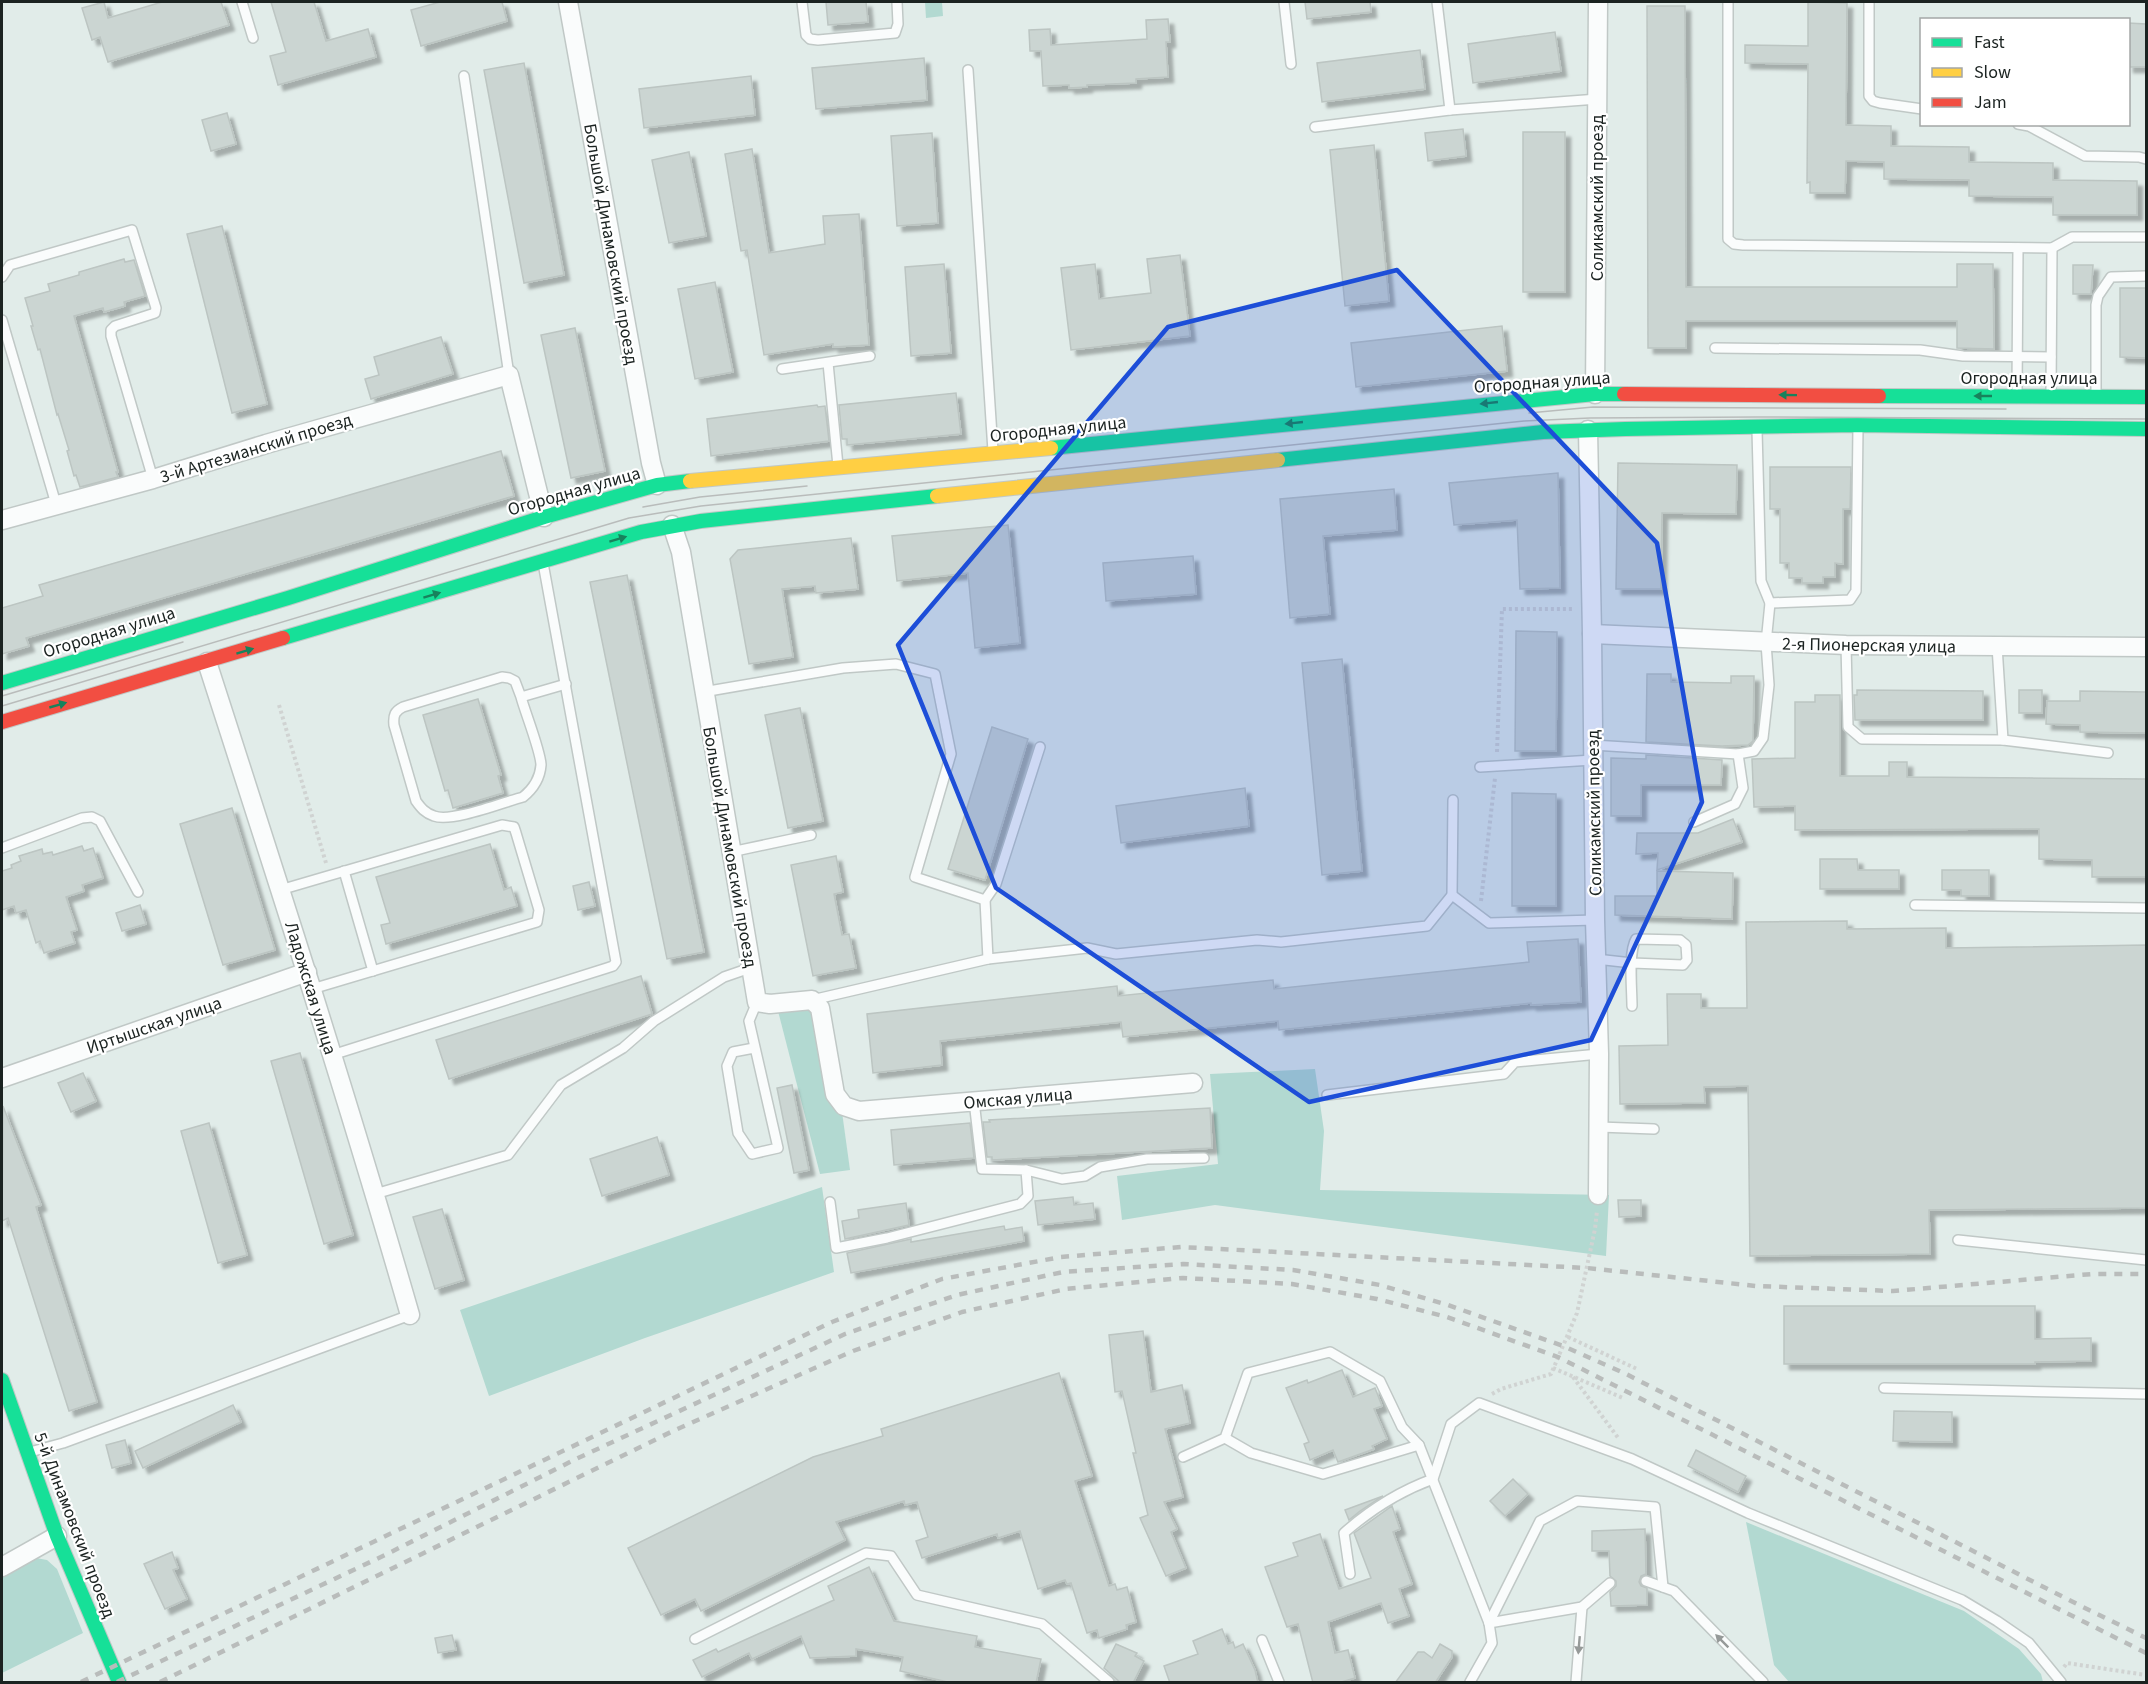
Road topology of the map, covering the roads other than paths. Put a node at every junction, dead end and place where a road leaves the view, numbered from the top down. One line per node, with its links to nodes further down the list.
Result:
1 (242, 2): 10 (lane)
2 (568, 2): 45 (street, Большой Динамовский проезд)
3 (802, 2): 4 (lane)
4 (897, 2)
5 (1284, 2): 11 (lane)
6 (1437, 2): 15 (lane)
7 (1598, 2): 14 (street, Соликамский проезд)
8 (1728, 2): 21 (lane)
9 (1869, 2): 16 (lane)
10 (253, 38)
11 (1291, 64)
12 (968, 70): 42 (lane)
13 (464, 76): 32 (lane)
14 (1598, 99): 15 (lane); 33 (street, Соликамский проезд)
15 (1449, 110): 18 (lane)
16 (1920, 110)
17 (2029, 126): 19 (lane)
18 (1315, 127)
19 (2146, 159)
20 (2146, 237): 22 (lane)
21 (2018, 248): 22 (lane); 28 (lane)
22 (2052, 248): 29 (lane)
23 (2146, 276): 36 (lane)
24 (2, 277): 44 (lane)
25 (2, 320): 46 (lane)
26 (1715, 348): 28 (lane)
27 (870, 356): 30 (lane)
28 (2017, 357): 29 (lane); 34 (lane)
29 (2051, 357): 35 (lane)
30 (828, 363): 31 (lane); 43 (lane)
31 (782, 369)
32 (509, 375): 44 (street, 3-й Артезианский проезд); 47 (street)
33 (1595, 394): 34 (street, Огородная улица, one-way to 33); 42 (street, Огородная улица, one-way to 42)
34 (2017, 396): 35 (street, Огородная улица)
35 (2051, 396): 36 (street, Огородная улица)
36 (2096, 396): 37 (street, Огородная улица)
37 (2146, 397)
38 (1858, 425): 39 (street); 40 (street); 51 (lane)
39 (1756, 427): 41 (street); 51 (lane)
40 (2146, 429)
41 (1588, 430): 49 (street); 52 (street, Соликамский проезд)
42 (993, 454): 43 (street, Огородная улица)
43 (838, 466): 45 (street, Огородная улица)
44 (153, 479): 46 (street, 3-й Артезианский проезд)
45 (657, 485): 47 (street, Огородная улица)
46 (56, 504): 48 (street, 3-й Артезианский проезд)
47 (544, 517): 58 (street, Огородная улица)
48 (2, 519)
49 (672, 525): 50 (street, one-way to 49); 60 (street, Большой Динамовский проезд)
50 (543, 561): 57 (street, one-way to 50); 59 (lane)
51 (1770, 603): 53 (lane)
52 (1592, 634): 53 (street, 2-я Пионерская улица); 65 (street, Соликамский проезд)
53 (1766, 643): 54 (street, 2-я Пионерская улица); 67 (lane)
54 (1846, 645): 55 (street, 2-я Пионерская улица); 63 (lane)
55 (1997, 646): 56 (street, 2-я Пионерская улица); 63 (lane)
56 (2146, 647)
57 (207, 662): 62 (street, one-way to 57); 75 (street, Ладожская улица)
58 (2, 683)
59 (566, 684): 61 (lane); 93 (lane)
60 (703, 692): 73 (street, Большой Динамовский проезд); 78 (lane)
61 (521, 698): 61 (lane)
62 (2, 722)
63 (2003, 740): 66 (lane)
64 (1040, 747): 78 (lane)
65 (1593, 753): 67 (lane); 68 (lane); 81 (street, Соликамский проезд)
66 (2108, 753)
67 (1738, 754): 70 (lane)
68 (1480, 767)
69 (1453, 800): 77 (lane)
70 (1694, 822)
71 (811, 835): 73 (lane)
72 (2, 848): 76 (lane)
73 (731, 852): 85 (street, Большой Динамовский проезд)
74 (344, 871): 75 (lane); 86 (lane); 86 (lane)
75 (280, 890): 87 (street, Ладожская улица)
76 (138, 892)
77 (1452, 895): 81 (lane); 82 (lane)
78 (985, 900): 82 (lane)
79 (1915, 904): 80 (lane)
80 (2146, 908)
81 (1595, 920): 83 (street, Соликамский проезд)
82 (988, 959): 88 (lane)
83 (1596, 959): 84 (lane); 92 (street, Соликамский проезд)
84 (1632, 963): 84 (lane); 90 (lane)
85 (750, 968): 89 (street, Большой Динамовский проезд); 102 (lane)
86 (373, 971): 87 (lane)
87 (309, 980): 93 (street, Ладожская улица); 94 (street, Иртышская улица)
88 (812, 1000): 89 (street); 97 (street, Омская улица)
89 (757, 1002): 91 (lane)
90 (1632, 1006)
91 (754, 1048): 91 (lane)
92 (1599, 1054): 96 (lane); 98 (street, Соликамский проезд)
93 (332, 1055): 102 (street, Ладожская улица)
94 (2, 1078)
95 (1193, 1083): 97 (street, Омская улица)
96 (1327, 1095)
97 (974, 1101): 101 (lane)
98 (1599, 1127): 99 (lane); 103 (street, Соликамский проезд)
99 (1654, 1129)
100 (1204, 1158): 101 (lane)
101 (1026, 1170): 104 (lane)
102 (375, 1194): 107 (street, Ладожская улица)
103 (1598, 1196)
104 (830, 1202)
105 (1958, 1240): 106 (lane)
106 (2146, 1260)
107 (410, 1315): 113 (lane)
108 (2, 1380): 113 (street, 5-й Динамовский проезд)
109 (1884, 1388): 110 (lane)
110 (2146, 1394)
111 (1225, 1438): 112 (lane); 112 (lane); 114 (lane)
112 (1419, 1445): 115 (lane)
113 (27, 1453): 116 (street, 5-й Динамовский проезд)
114 (1184, 1457)
115 (1433, 1479): 118 (lane); 123 (lane); 126 (lane)
116 (57, 1536): 117 (street); 127 (street, 5-й Динамовский проезд)
117 (2, 1567)
118 (1350, 1574)
119 (1646, 1581): 121 (lane)
120 (1610, 1583): 122 (lane)
121 (1663, 1587): 123 (lane); 132 (lane, one-way to 121)
122 (1582, 1607): 123 (lane); 131 (lane, one-way to 131)
123 (1489, 1623): 130 (lane)
124 (695, 1640): 128 (lane)
125 (1262, 1640): 129 (lane)
126 (2060, 1681)
127 (119, 1683)
128 (1109, 1683)
129 (1280, 1683)
130 (1470, 1683)
131 (1576, 1683)
132 (1764, 1683)

